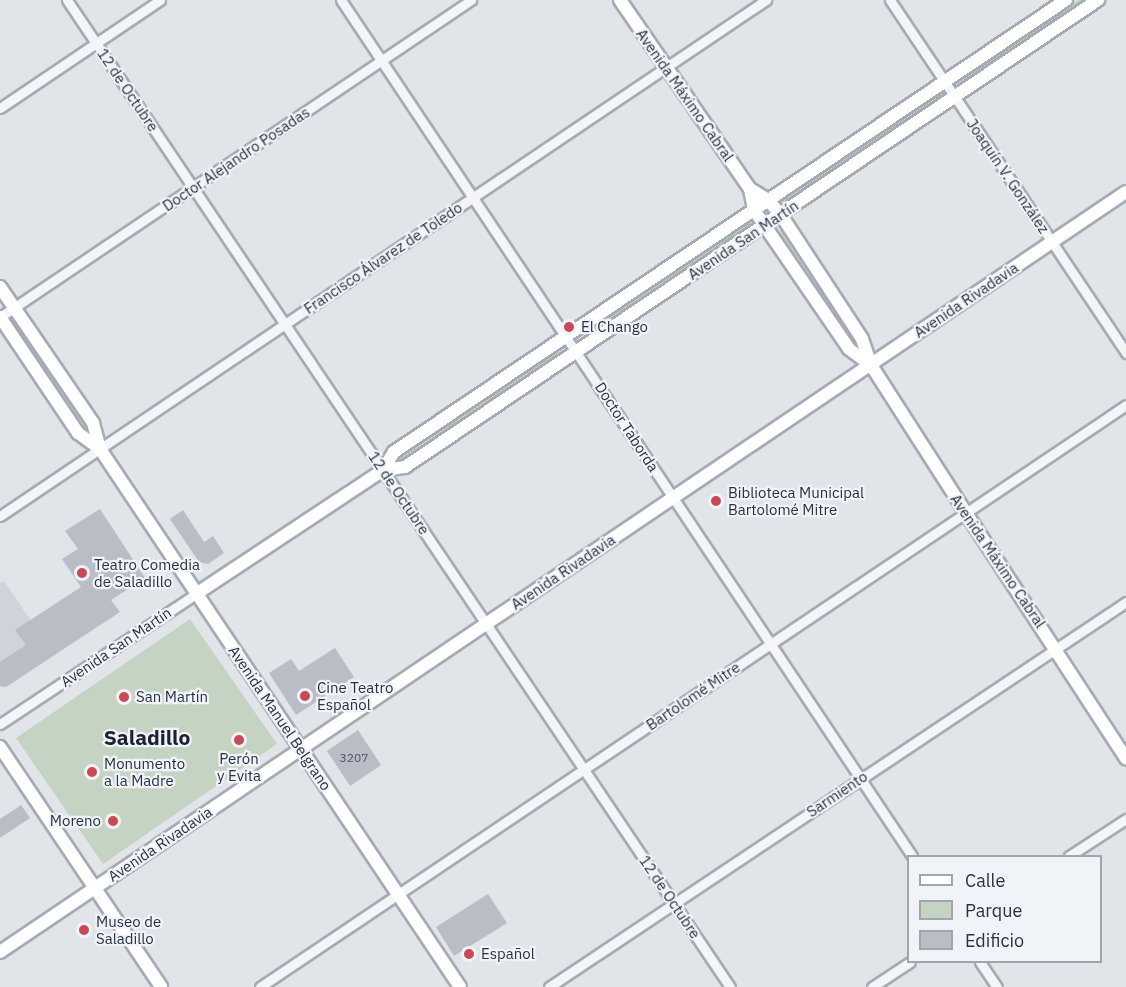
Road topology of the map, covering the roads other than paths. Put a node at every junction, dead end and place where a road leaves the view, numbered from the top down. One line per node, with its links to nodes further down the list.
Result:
1 (67, 0): 10 (street, 12 de Octubre)
2 (160, 0): 10 (street)
3 (341, 0): 11 (street, Doctor Taborda)
4 (471, 0): 11 (street, Doctor Alejandro Posadas)
5 (620, 0): 12 (main road, Avenida Máximo Cabral)
6 (766, 0): 12 (street, Francisco Álvarez de Toledo)
7 (890, 0): 13 (street, Joaquín V. González)
8 (1066, 0): 13 (main road, Avenida San Martín)
9 (1098, 0): 14 (main road, Avenida San Martín)
10 (96, 43): 15 (street); 16 (street, 12 de Octubre)
11 (382, 61): 16 (street, Doctor Alejandro Posadas); 19 (street, Doctor Taborda)
12 (666, 67): 17 (main road, Avenida Máximo Cabral); 19 (street, Francisco Álvarez de Toledo)
13 (945, 81): 14 (street, Joaquín V. González); 20 (main road, Avenida San Martín)
14 (955, 96): 22 (main road, Avenida San Martín); 24 (street, Joaquín V. González)
15 (0, 108)
16 (193, 187): 26 (street, Doctor Alejandro Posadas); 28 (street, 12 de Octubre)
17 (750, 189): 20 (main road, Avenida Máximo Cabral); 21 (main road, Avenida Máximo Cabral)
18 (1126, 192): 24 (main road, Avenida Rivadavia)
19 (475, 196): 28 (street, Francisco Álvarez de Toledo); 29 (street, Doctor Taborda)
20 (768, 200): 21 (main road, Avenida San Martín); 22 (main road, Avenida Máximo Cabral)
21 (754, 210): 23 (main road, Avenida Máximo Cabral); 29 (main road, Avenida San Martín)
22 (780, 215): 23 (main road, Avenida San Martín); 32 (main road, Avenida Máximo Cabral)
23 (766, 225): 30 (main road, Avenida San Martín); 32 (main road, Avenida Máximo Cabral)
24 (1052, 242): 31 (street, Joaquín V. González); 32 (main road, Avenida Rivadavia)
25 (0, 287): 26 (main road, Avenida Manuel Belgrano)
26 (14, 308): 27 (street, Doctor Alejandro Posadas); 34 (main road, Avenida Manuel Belgrano)
27 (0, 317): 34 (main road, Avenida Manuel Belgrano)
28 (285, 324): 34 (street, Francisco Álvarez de Toledo); 35 (street, 12 de Octubre)
29 (567, 336): 30 (street, Doctor Taborda); 35 (main road, Avenida San Martín)
30 (577, 351): 35 (main road, Avenida San Martín); 36 (street, Doctor Taborda)
31 (1126, 353)
32 (871, 365): 36 (main road, Avenida Rivadavia); 37 (main road, Avenida Máximo Cabral)
33 (1126, 405): 37 (street, Bartolomé Mitre)
34 (100, 449): 38 (street, Francisco Álvarez de Toledo); 39 (main road, Avenida Manuel Belgrano)
35 (383, 470): 39 (main road, Avenida San Martín); 41 (street, 12 de Octubre)
36 (674, 497): 41 (main road, Avenida Rivadavia); 42 (street, Doctor Taborda)
37 (966, 513): 42 (street, Bartolomé Mitre); 43 (main road, Avenida Máximo Cabral)
38 (0, 516)
39 (196, 594): 44 (street, Avenida San Martín); 46 (main road, Avenida Manuel Belgrano)
40 (1126, 602): 43 (street, Sarmiento)
41 (486, 624): 46 (main road, Avenida Rivadavia); 48 (street, 12 de Octubre)
42 (771, 644): 48 (street, Bartolomé Mitre); 49 (street, Doctor Taborda)
43 (1056, 649): 47 (main road, Avenida Máximo Cabral); 49 (street, Sarmiento)
44 (0, 724)
45 (0, 747): 53 (main road)
46 (300, 749): 53 (main road, Avenida Rivadavia); 54 (main road, Avenida Manuel Belgrano)
47 (1126, 758)
48 (584, 769): 54 (street, Bartolomé Mitre); 55 (street, 12 de Octubre)
49 (862, 778): 51 (street, Doctor Taborda); 55 (street, Sarmiento)
50 (1126, 819): 52 (street)
51 (911, 855)
52 (1071, 855)
53 (95, 888): 56 (main road, Avenida Rivadavia); 59 (main road)
54 (399, 893): 60 (street, Bartolomé Mitre); 61 (main road, Avenida Manuel Belgrano)
55 (674, 903): 62 (street, Sarmiento); 63 (street, 12 de Octubre)
56 (0, 952)
57 (908, 963): 64 (street)
58 (981, 963): 65 (street)
59 (161, 987)
60 (260, 987)
61 (460, 987)
62 (549, 987)
63 (730, 987)
64 (872, 987)
65 (997, 987)

